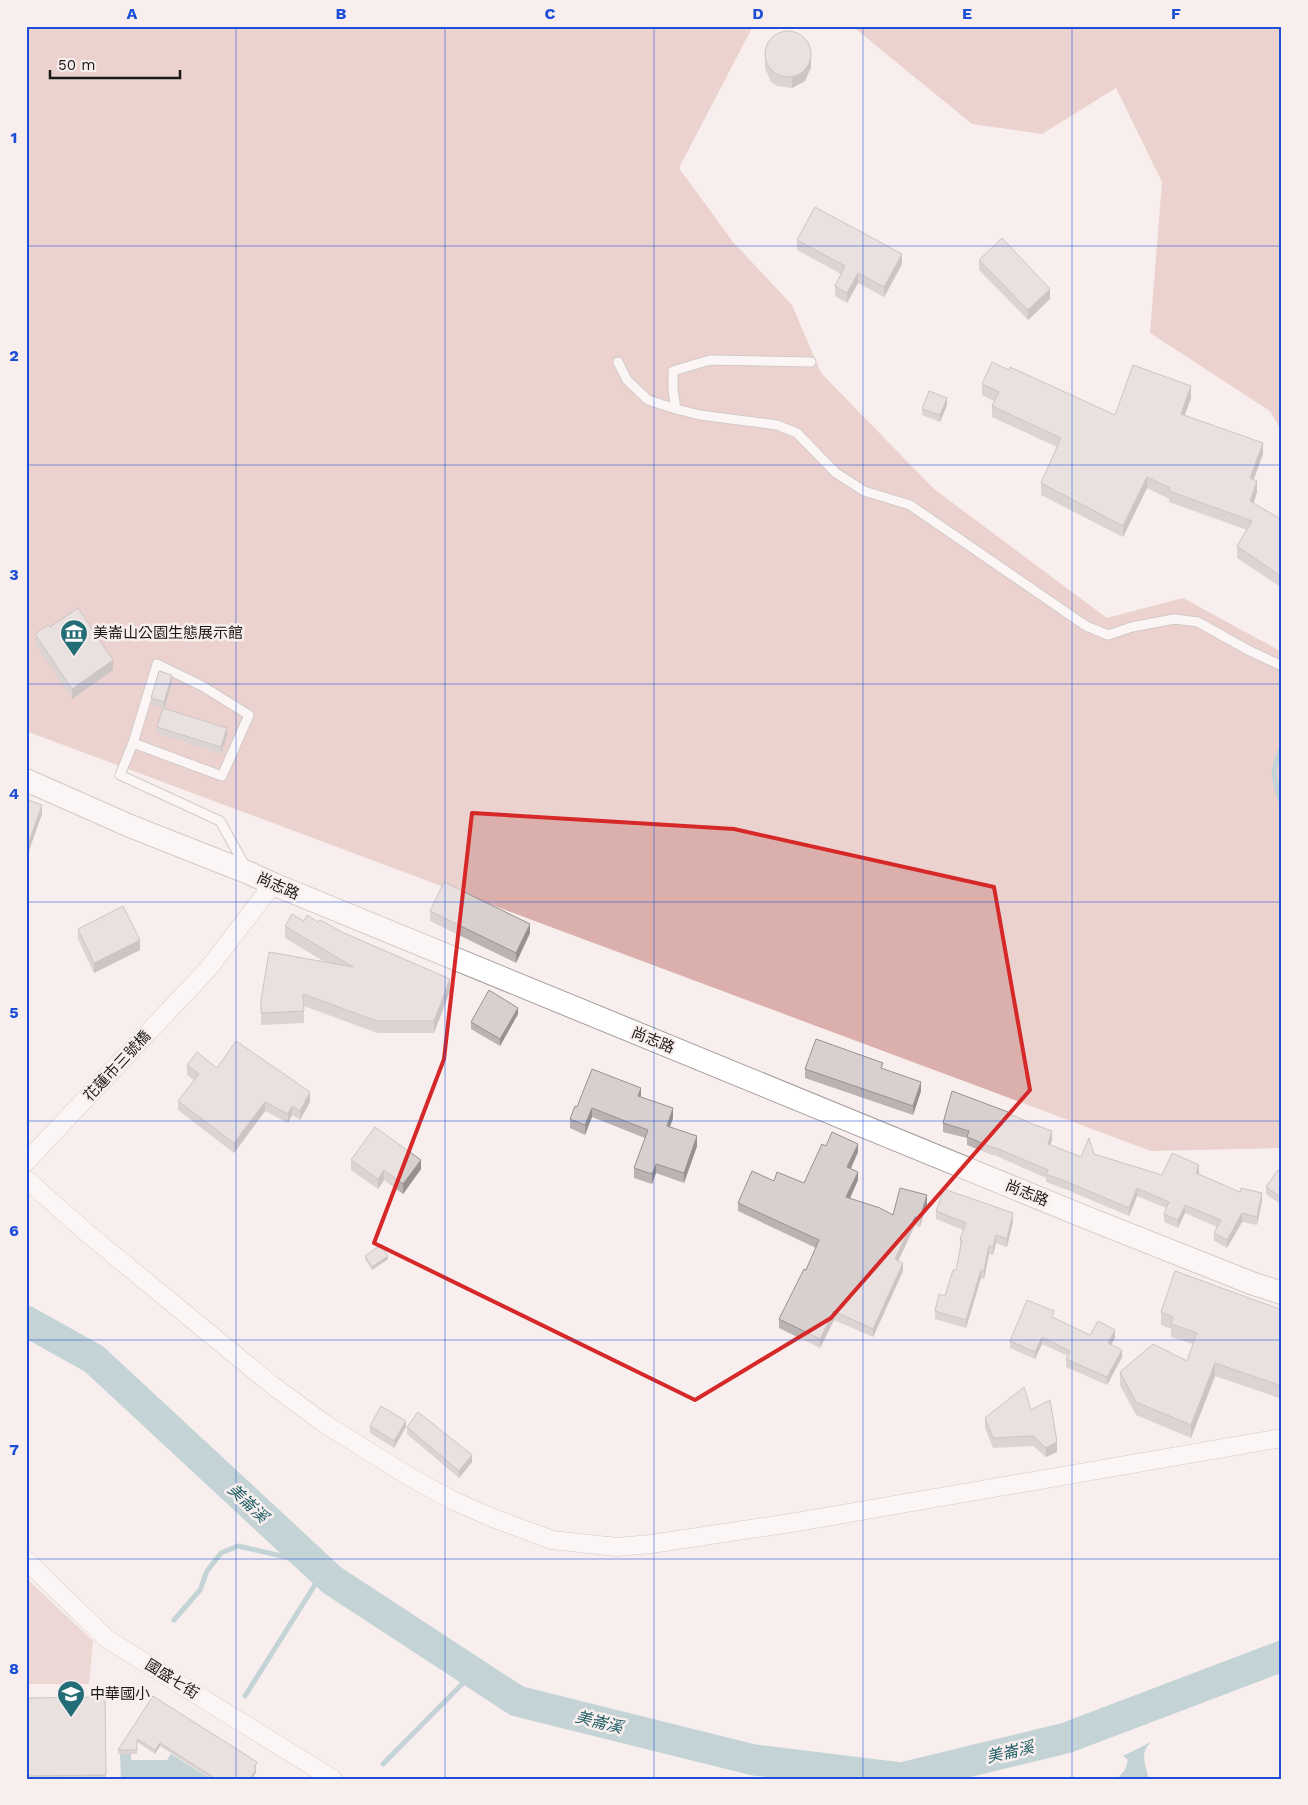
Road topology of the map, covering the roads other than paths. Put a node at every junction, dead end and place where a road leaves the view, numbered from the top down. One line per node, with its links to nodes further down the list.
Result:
1 (618, 362): 3 (lane)
2 (811, 362): 3 (lane)
3 (676, 409): 4 (lane)
4 (1282, 666)
5 (133, 744): 5 (lane); 7 (lane)
6 (26, 780): 7 (street, 尚志路)
7 (249, 873): 8 (street, 尚志路)
8 (274, 884): 9 (street, 花蓮市三號橋); 11 (street, 尚志路)
9 (26, 1162)
10 (26, 1179): 12 (street)
11 (1282, 1293)
12 (1282, 1438)
13 (26, 1560): 14 (street, 國盛七街)
14 (333, 1779)

